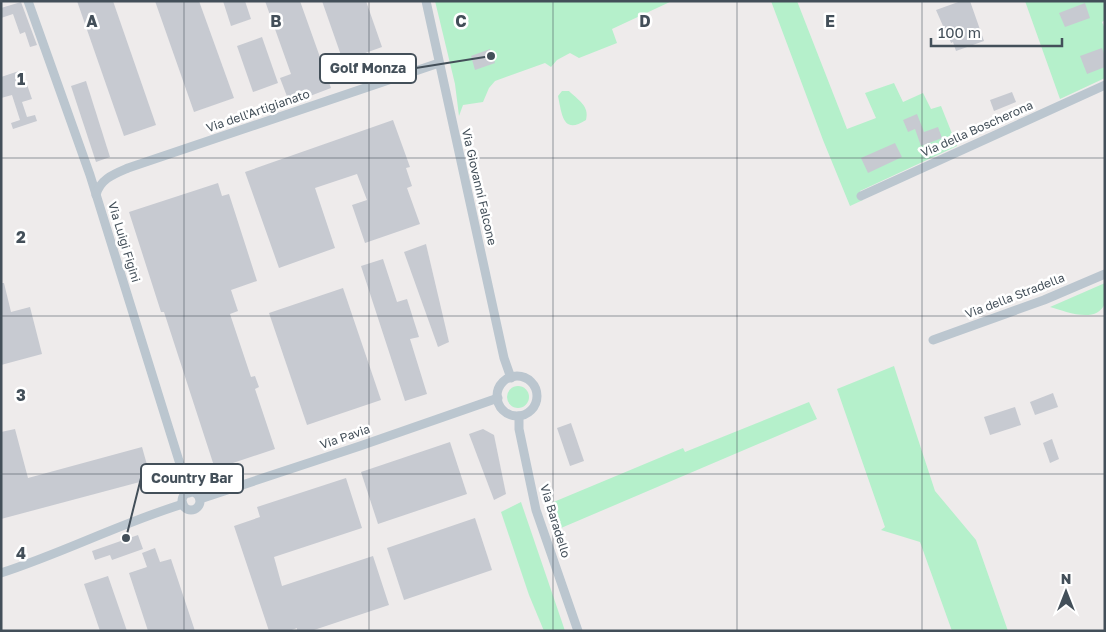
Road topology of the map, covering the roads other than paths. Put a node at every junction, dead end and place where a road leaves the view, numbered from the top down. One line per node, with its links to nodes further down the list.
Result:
1 (28, 1): 5 (street, Via Luigi Figini)
2 (426, 1): 3 (street, Via Giovanni Falcone)
3 (439, 63): 5 (street, Via dell'Artigianato); 9 (street, Via Giovanni Falcone)
4 (1105, 86): 6 (street, Via della Boscherona)
5 (96, 195): 12 (street, Via Luigi Figini)
6 (860, 196)
7 (1105, 274): 8 (street, Via della Stradella)
8 (933, 340)
9 (511, 378): 10 (street); 11 (street)
10 (498, 398): 11 (street); 13 (street, Via Pavia)
11 (519, 416): 16 (street, Via Baradello)
12 (189, 493): 13 (street); 14 (street)
13 (200, 499): 14 (street)
14 (183, 504): 15 (street)
15 (1, 573)
16 (578, 631)

